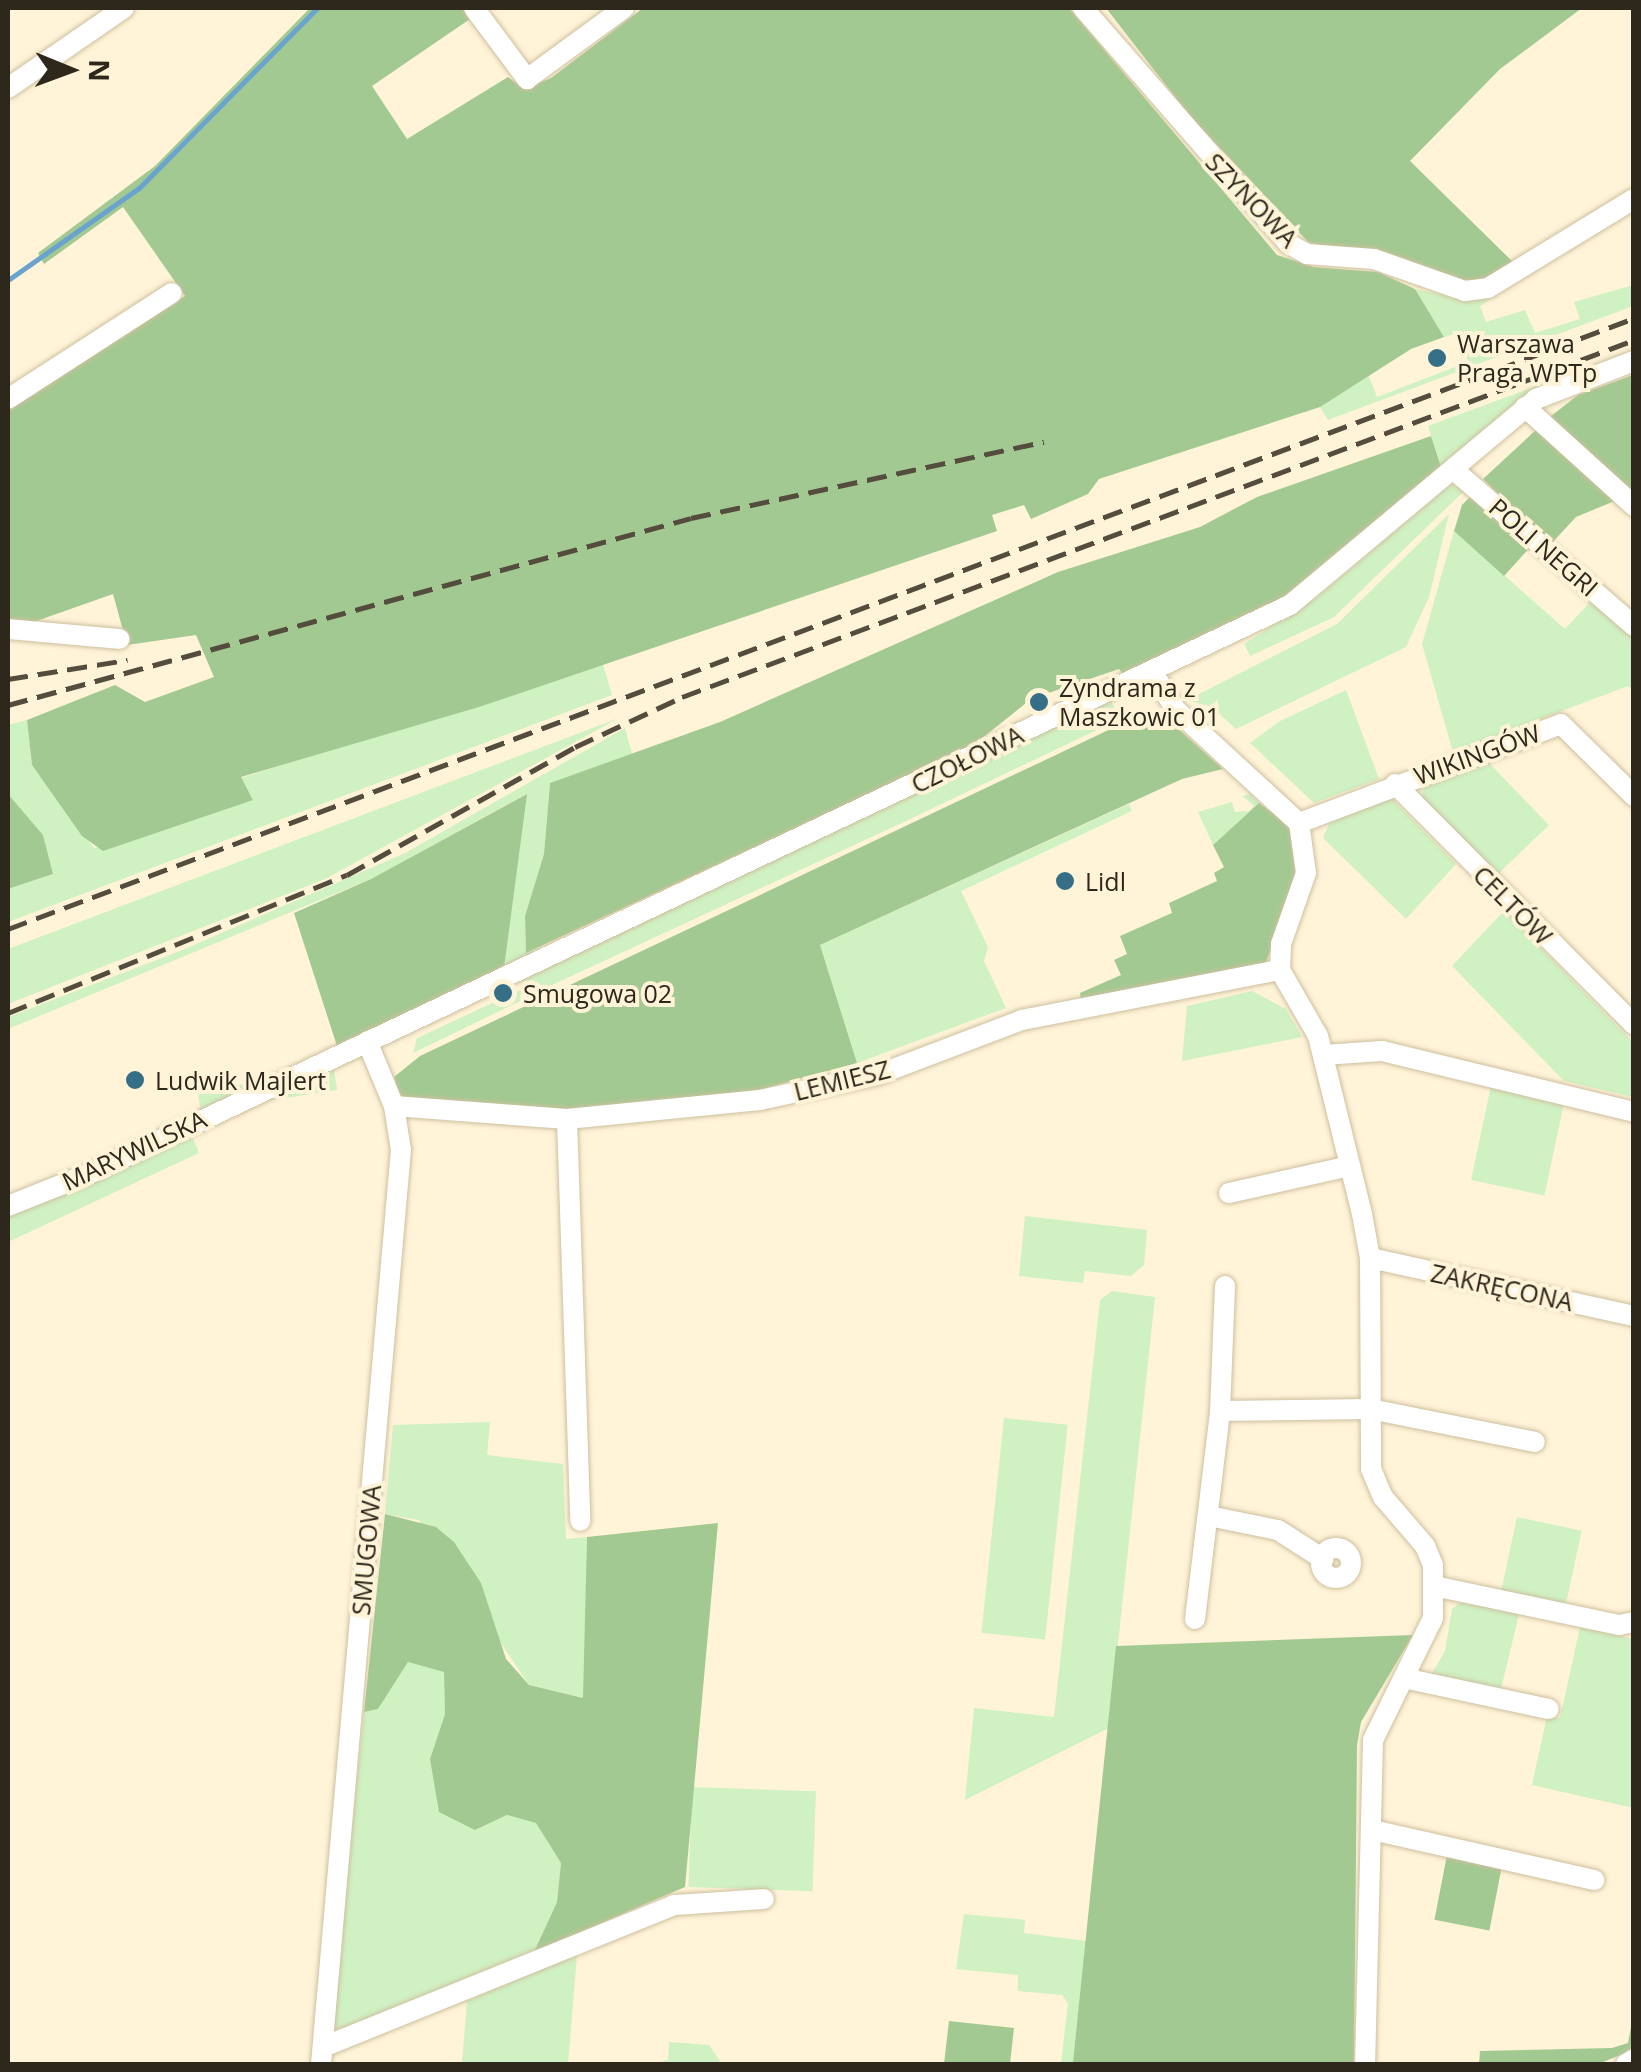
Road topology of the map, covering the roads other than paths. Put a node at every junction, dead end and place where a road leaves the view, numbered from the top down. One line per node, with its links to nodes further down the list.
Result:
1 (124, 8): 5 (street)
2 (474, 8): 3 (street)
3 (624, 8)
4 (1083, 8): 6 (street, SZYNOWA)
5 (8, 88)
6 (1634, 199)
7 (172, 293): 9 (street)
8 (1634, 361): 10 (street, CZOŁOWA)
9 (8, 399)
10 (1525, 407): 11 (street, CZOŁOWA); 12 (street)
11 (1454, 470): 13 (street, POLI NEGRI); 16 (street, CZOŁOWA)
12 (1634, 506)
13 (1634, 626)
14 (8, 629): 15 (street)
15 (120, 639)
16 (1152, 671): 19 (street); 22 (street, CZOŁOWA)
17 (1395, 784): 18 (street, WIKINGÓW); 19 (street, WIKINGÓW); 21 (street, CELTÓW)
18 (1634, 796)
19 (1299, 823): 20 (street)
20 (1280, 970): 23 (street); 26 (street, LEMIESZ)
21 (1634, 1025)
22 (367, 1041): 24 (street, SMUGOWA); 29 (street, MARYWILSKA)
23 (1323, 1055): 25 (street); 27 (street)
24 (394, 1106): 26 (street, LEMIESZ); 47 (street, SMUGOWA)
25 (1634, 1112)
26 (566, 1120): 37 (street)
27 (1350, 1166): 28 (street); 30 (street)
28 (1229, 1193)
29 (8, 1206)
30 (1370, 1258): 32 (street, ZAKRĘCONA); 33 (street)
31 (1225, 1286): 34 (street)
32 (1634, 1316)
33 (1370, 1409): 34 (street); 35 (street); 39 (street)
34 (1220, 1411): 36 (street)
35 (1536, 1442)
36 (1210, 1516): 38 (street); 40 (street)
37 (580, 1521)
38 (1323, 1560)
39 (1434, 1586): 41 (street); 42 (street)
40 (1195, 1619)
41 (1634, 1622)
42 (1404, 1678): 43 (street); 44 (street)
43 (1550, 1709)
44 (1372, 1830): 45 (street); 49 (street)
45 (1594, 1880)
46 (764, 1899): 47 (street)
47 (322, 2056)
48 (1634, 2060): 50 (street)
49 (1365, 2064)
50 (1626, 2064)

